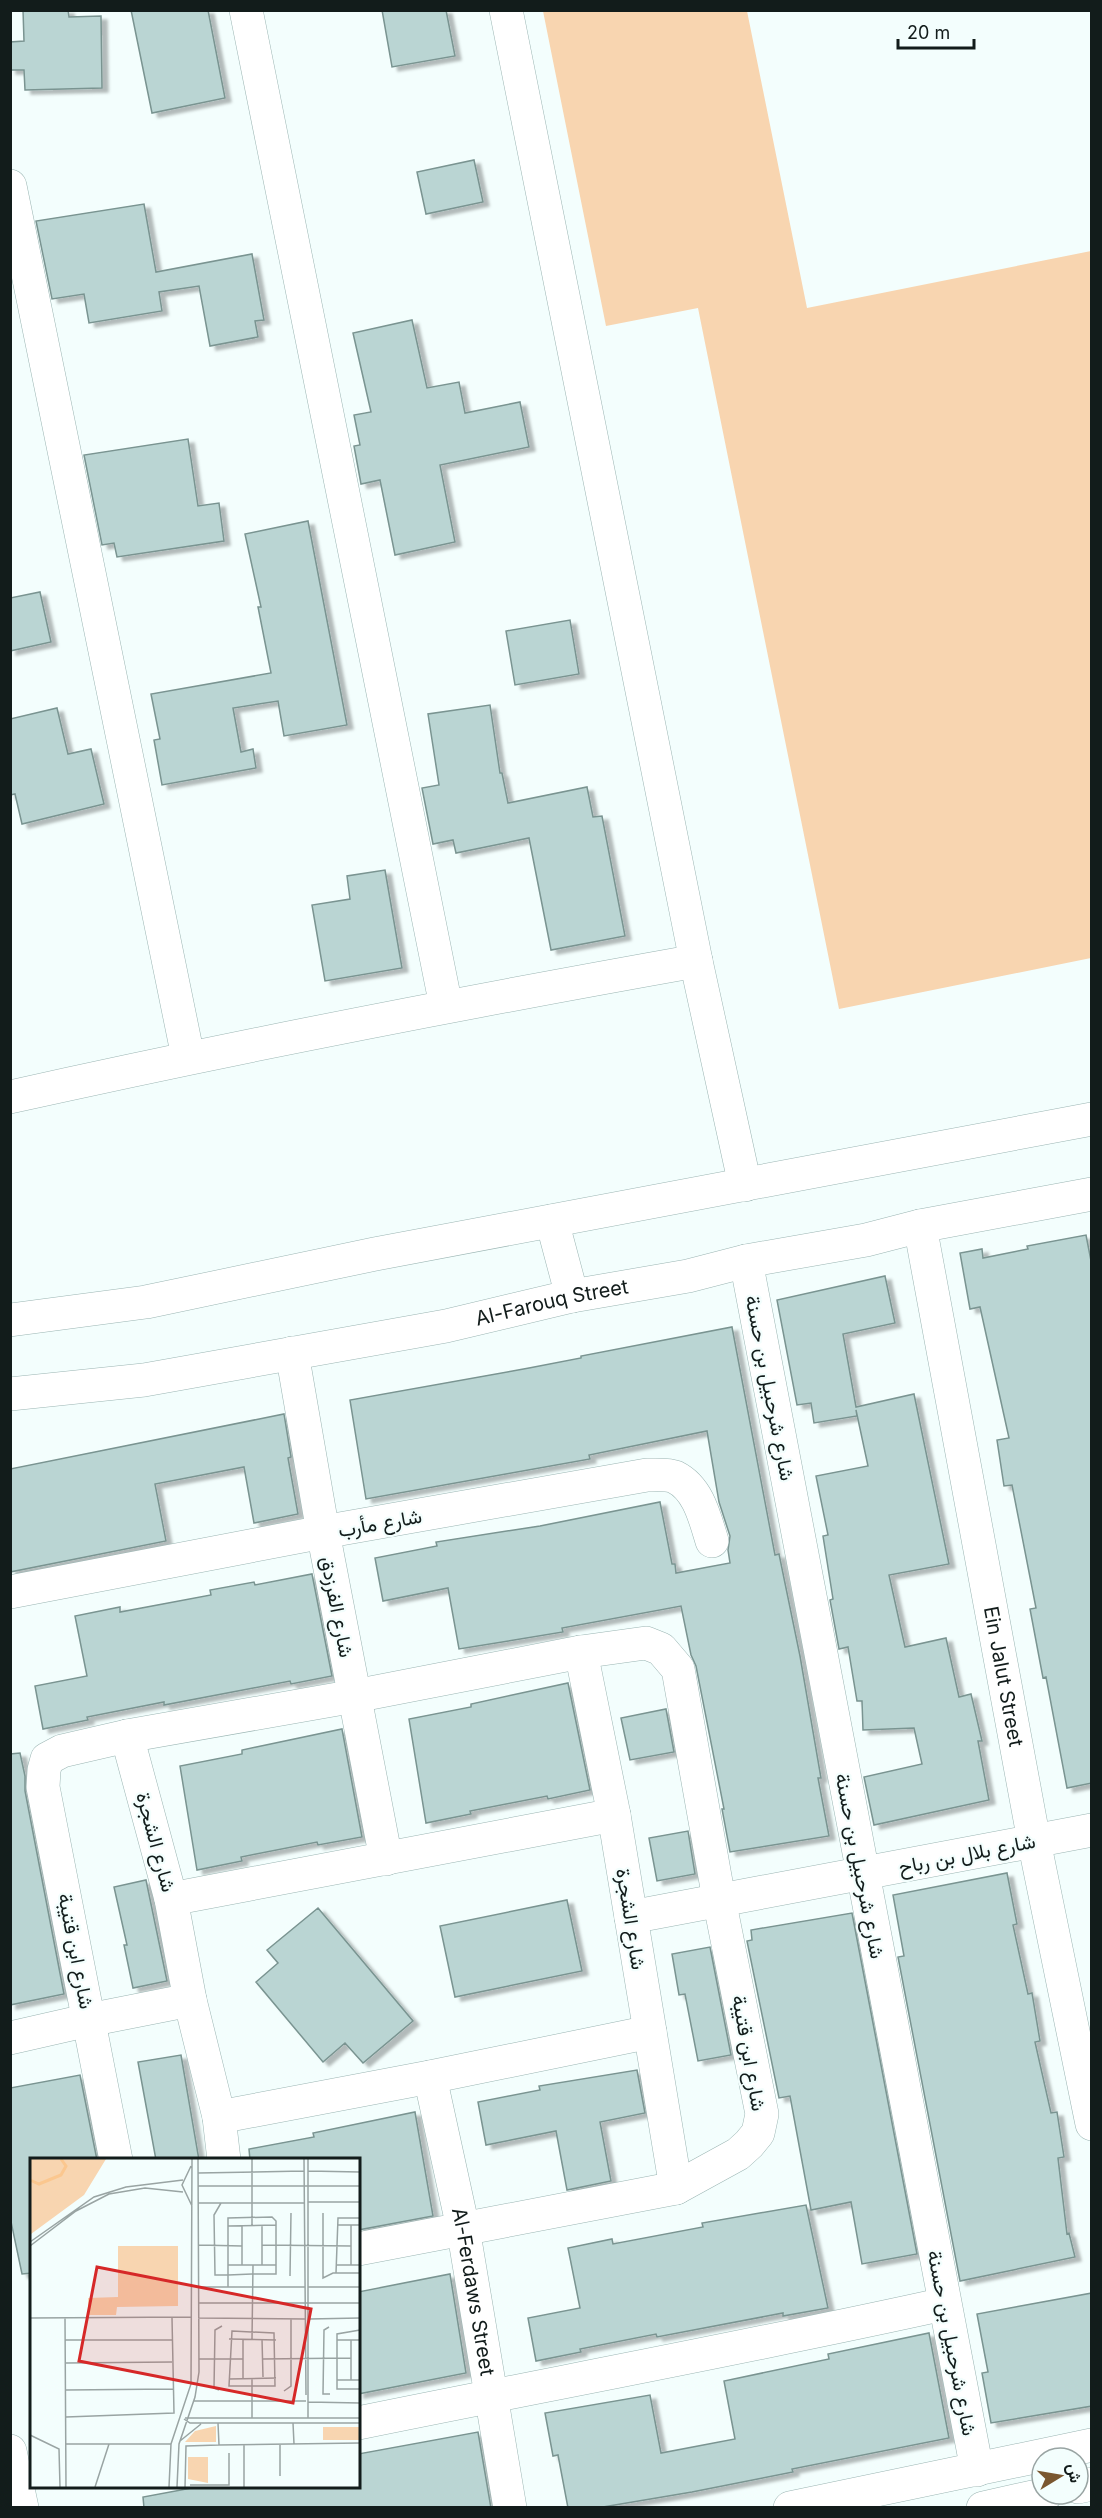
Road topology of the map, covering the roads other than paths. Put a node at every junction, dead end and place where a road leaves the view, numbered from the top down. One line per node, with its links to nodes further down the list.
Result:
1 (246, 10): 5 (street)
2 (506, 10): 4 (street)
3 (10, 186): 6 (street)
4 (696, 961): 5 (street); 9 (street)
5 (446, 1006): 6 (street)
6 (188, 1057): 7 (street)
7 (10, 1097)
8 (1092, 1119): 9 (street)
9 (745, 1185): 11 (street)
10 (1092, 1194): 12 (street, Al-Farouq Street)
11 (552, 1221): 14 (street); 15 (street)
12 (920, 1226): 13 (street, Al-Farouq Street); 26 (street, Ein Jalut Street)
13 (746, 1261): 14 (street, Al-Farouq Street); 28 (street, شارع شرحبيل بن حسنة)
14 (572, 1296): 16 (street, Al-Farouq Street)
15 (10, 1320)
16 (292, 1353): 17 (street, Al-Farouq Street); 18 (street, شارع الفرزدق)
17 (10, 1394)
18 (323, 1532): 19 (street, شارع مأرب); 20 (street, شارع مأرب); 22 (street, شارع الفرزدق)
19 (712, 1541)
20 (10, 1592)
21 (580, 1652): 22 (street); 24 (street, شارع الشجرة); 30 (street, شارع ابن قتيبة)
22 (355, 1696): 23 (street); 27 (street, شارع الفرزدق)
23 (128, 1736): 29 (street, شارع الشجرة); 33 (street, شارع ابن قتيبة)
24 (614, 1815): 27 (street); 31 (street, شارع الشجرة)
25 (1092, 1830): 26 (street, شارع بلال بن رباح)
26 (1034, 1841): 28 (street, شارع بلال بن رباح); 38 (street, Ein Jalut Street)
27 (386, 1859): 29 (street)
28 (862, 1874): 30 (street, شارع بلال بن رباح); 44 (street, شارع شرحبيل بن حسنة)
29 (171, 1899): 32 (street, شارع الشجرة)
30 (719, 1899): 31 (street, شارع بلال بن رباح); 41 (street, شارع ابن قتيبة)
31 (631, 1917): 34 (street, شارع الشجرة)
32 (190, 2000): 33 (street); 37 (street, شارع الشجرة)
33 (89, 2020): 35 (street); 39 (street, شارع ابن قتيبة)
34 (650, 2032): 36 (street); 41 (street, شارع الشجرة)
35 (10, 2038)
36 (430, 2077): 37 (street); 42 (street, Al-Ferdaws Street)
37 (219, 2117): 40 (street, شارع الشجرة)
38 (1092, 2124)
39 (116, 2158)
40 (224, 2158)
41 (676, 2188): 42 (street, شارع ابن قتيبة)
42 (463, 2228): 43 (street, شارع ابن قتيبة); 45 (street, Al-Ferdaws Street)
43 (360, 2249)
44 (944, 2304): 45 (street); 49 (street, شارع شرحبيل بن حسنة)
45 (490, 2395): 46 (street); 53 (street, Al-Ferdaws Street)
46 (360, 2423)
47 (1092, 2445): 49 (street)
48 (10, 2451): 52 (street)
49 (977, 2470): 54 (street)
50 (1030, 2497): 51 (street)
51 (984, 2507)
52 (22, 2508)
53 (510, 2508)
54 (790, 2508)

